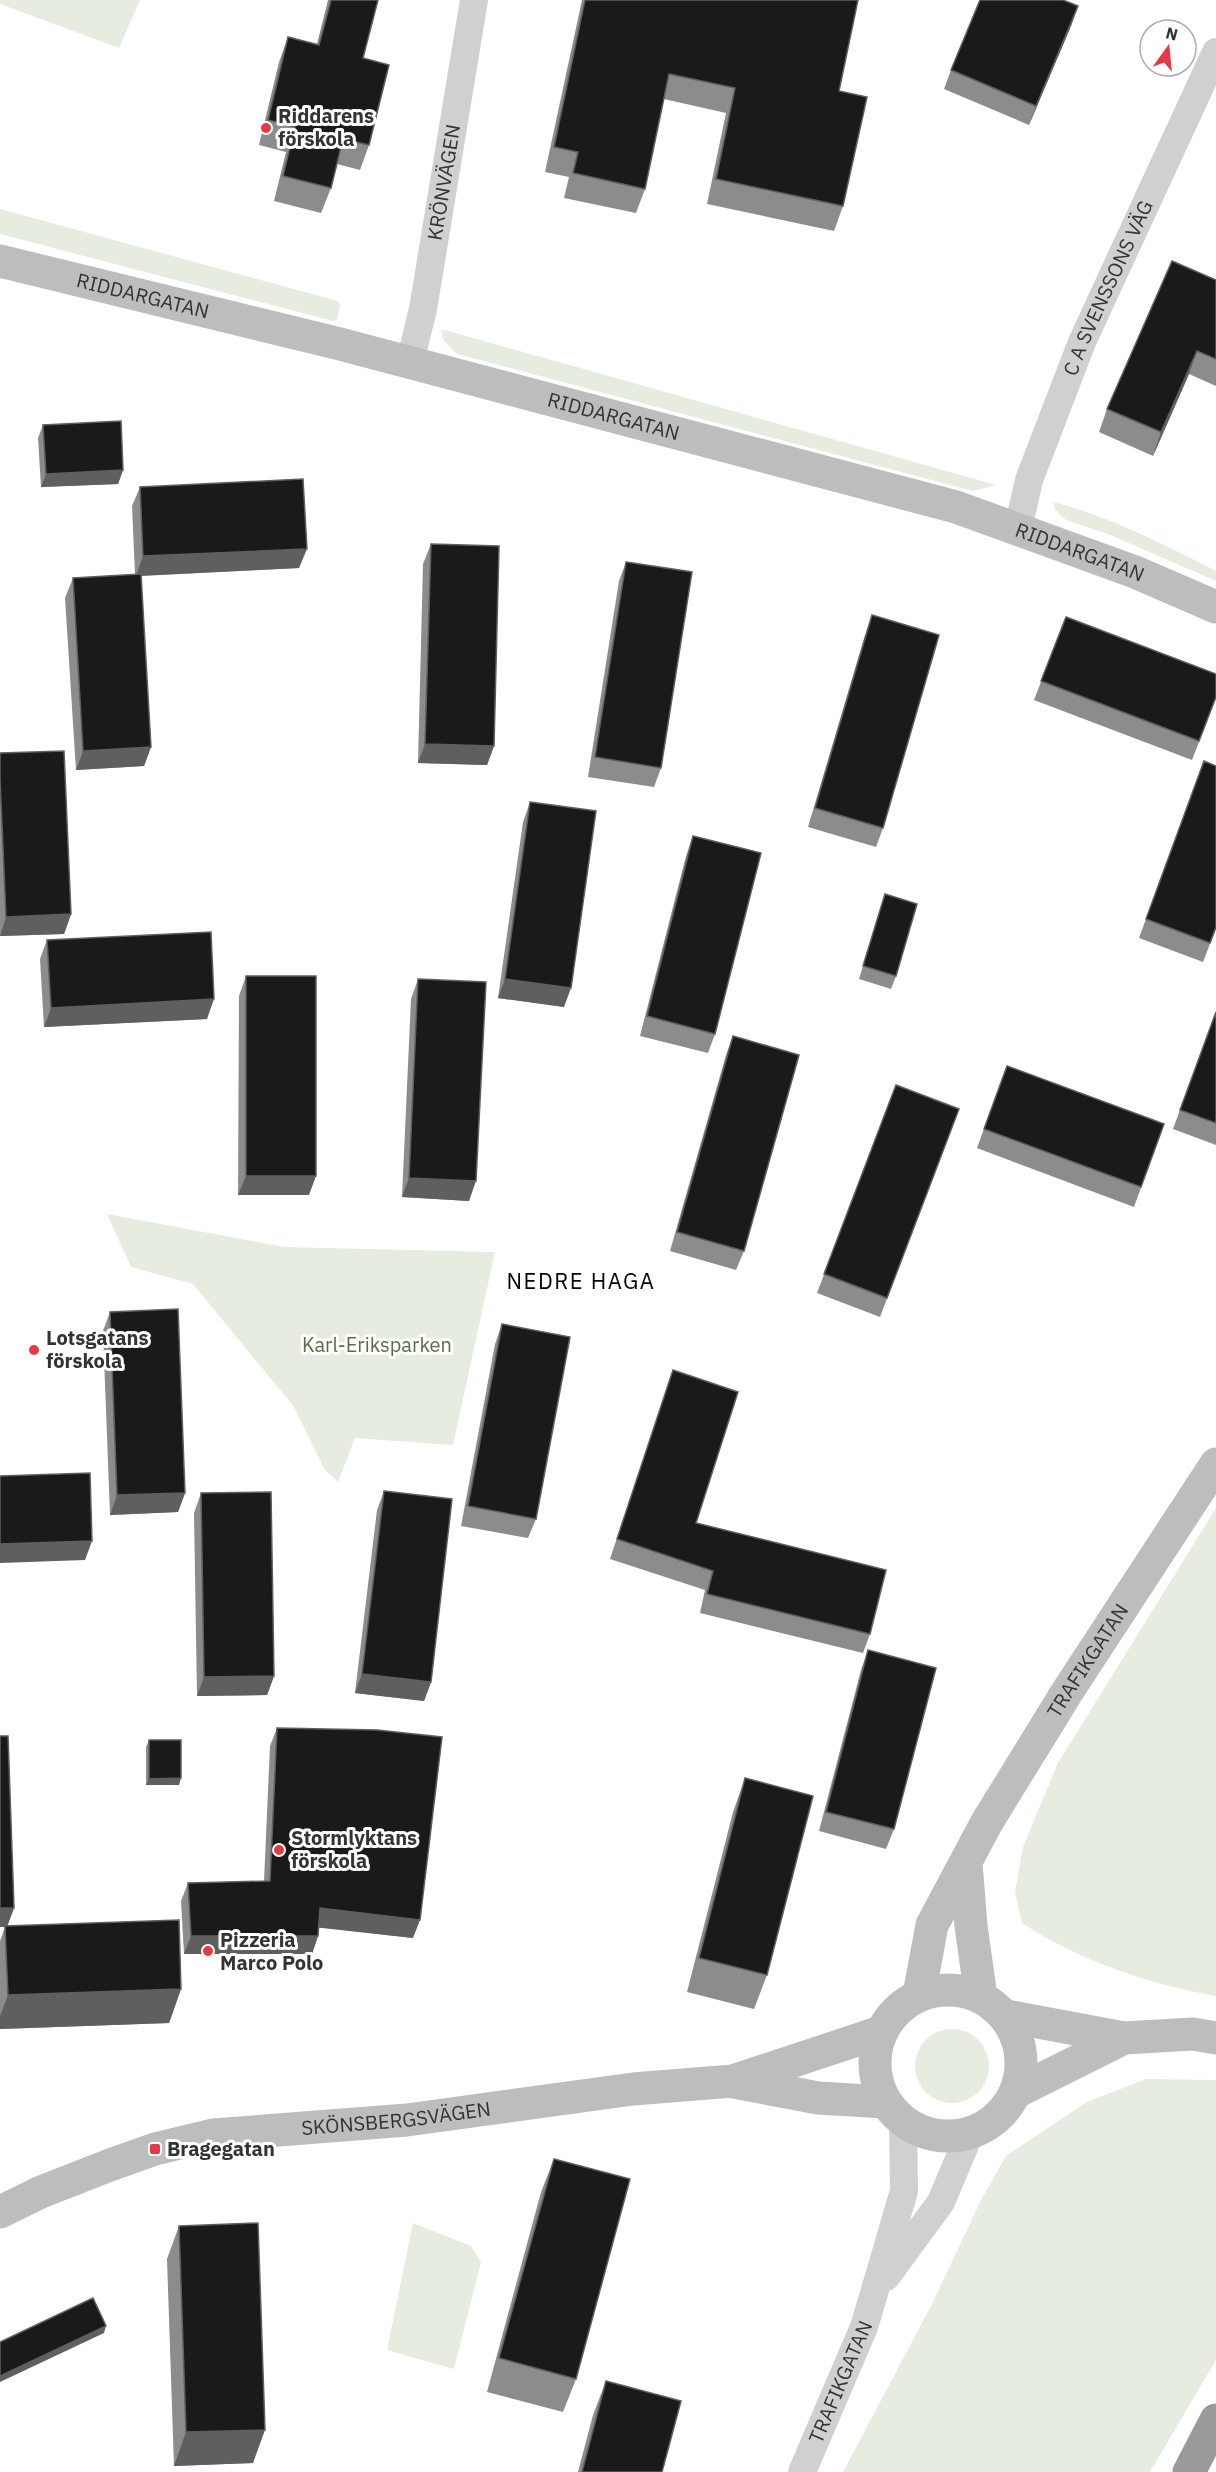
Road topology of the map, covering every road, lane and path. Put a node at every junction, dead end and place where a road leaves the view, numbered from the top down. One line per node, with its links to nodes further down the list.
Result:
1 (474, 0): 4 (street, KRÖNVÄGEN)
2 (1216, 52): 5 (street, C A SVENSSONS VÄG)
3 (0, 261): 4 (street, RIDDARGATAN)
4 (410, 362): 5 (street, RIDDARGATAN)
5 (1018, 529): 6 (street, RIDDARGATAN)
6 (1216, 607)
7 (1216, 1464): 8 (street, TRAFIKGATAN)
8 (966, 1863): 9 (street, TRAFIKGATAN); 10 (street)
9 (919, 1995): 10 (street); 11 (street)
10 (993, 2006): 13 (street); 15 (street)
11 (881, 2032): 14 (street, SKÖNSBERGSVÄGEN); 16 (street)
12 (1205, 2036): 13 (street)
13 (1124, 2038): 15 (street)
14 (733, 2081): 16 (street, SKÖNSBERGSVÄGEN); 18 (street, SKÖNSBERGSVÄGEN)
15 (1016, 2092): 17 (street)
16 (895, 2112): 17 (street); 19 (street, TRAFIKGATAN)
17 (970, 2133): 19 (street, TRAFIKGATAN)
18 (0, 2212)
19 (876, 2290): 21 (street, TRAFIKGATAN)
20 (1216, 2420): 22 (highway)
21 (802, 2472)
22 (1189, 2472)

